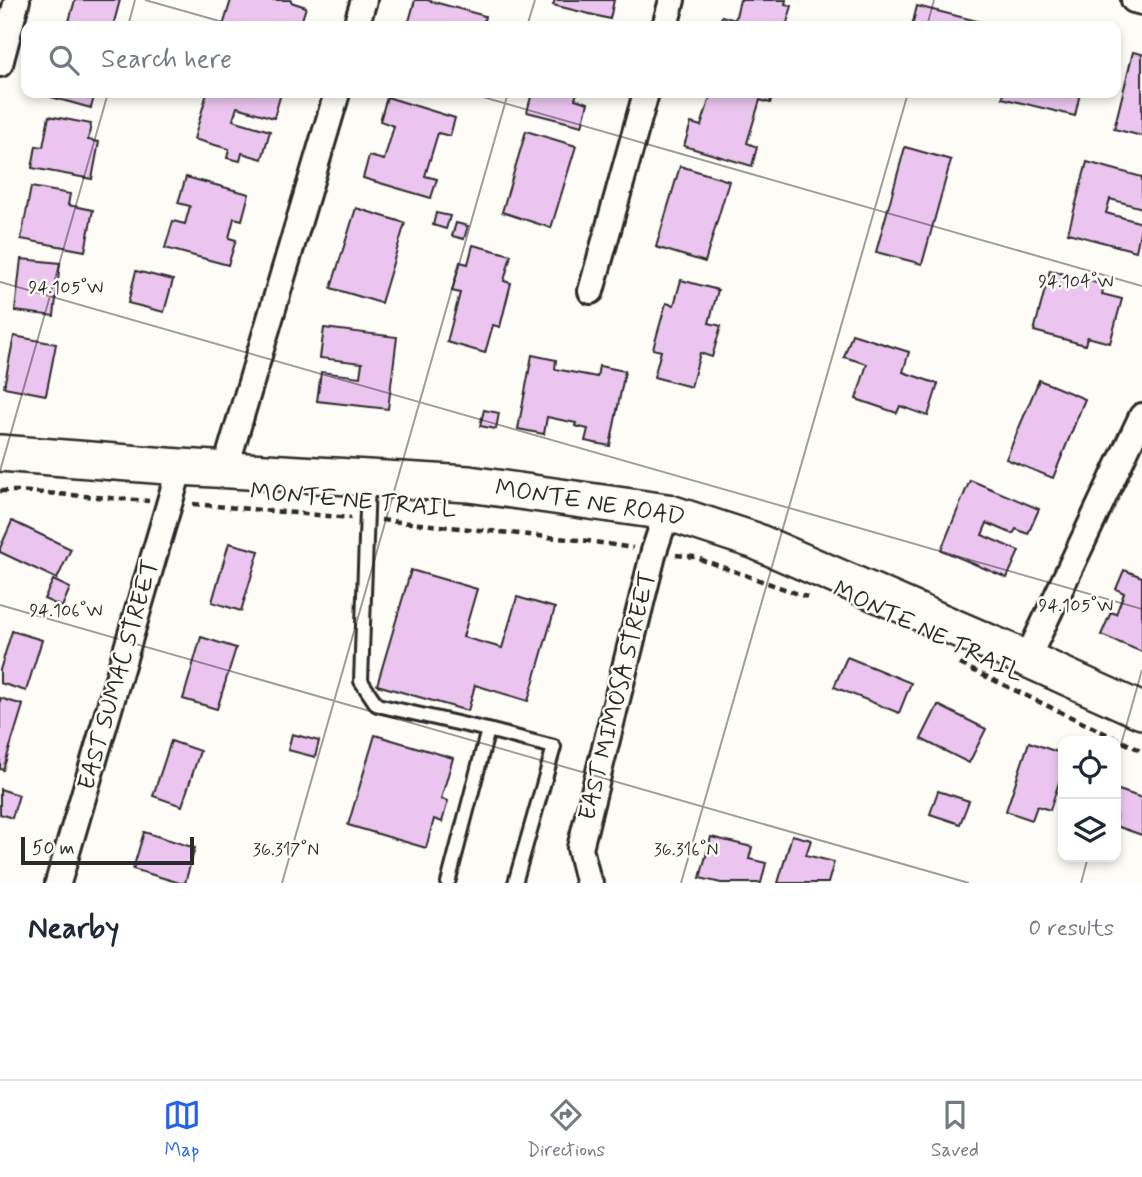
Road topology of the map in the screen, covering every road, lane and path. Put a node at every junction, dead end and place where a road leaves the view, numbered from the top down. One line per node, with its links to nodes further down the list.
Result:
1 (17, 0): 8 (street)
2 (364, 0): 6 (street)
3 (672, 0): 7 (street)
4 (1134, 0): 5 (street)
5 (1142, 2)
6 (358, 21)
7 (666, 21)
8 (0, 64)
9 (336, 98): 15 (street)
10 (645, 98): 11 (street)
11 (591, 291)
12 (1142, 416): 25 (street)
13 (0, 453): 14 (street, MONTE NE ROAD)
14 (180, 467): 15 (street, MONTE NE ROAD); 31 (street, EAST SUMAC STREET)
15 (225, 470): 16 (street, MONTE NE ROAD)
16 (368, 478): 20 (street, MONTE NE ROAD); 21 (lane)
17 (0, 491): 18 (path)
18 (141, 501)
19 (198, 504): 21 (path, MONTE NE TRAIL)
20 (667, 512): 25 (street, MONTE NE ROAD); 30 (street, EAST MIMOSA STREET)
21 (366, 519): 22 (path, MONTE NE TRAIL); 28 (lane)
22 (630, 548)
23 (694, 557): 24 (path, MONTE NE TRAIL)
24 (807, 597)
25 (1027, 659): 27 (street, MONTE NE ROAD)
26 (955, 661): 29 (path, MONTE NE TRAIL)
27 (1142, 711)
28 (488, 730): 32 (lane); 33 (lane)
29 (1142, 751)
30 (586, 882)
31 (58, 883)
32 (448, 883)
33 (515, 883)

